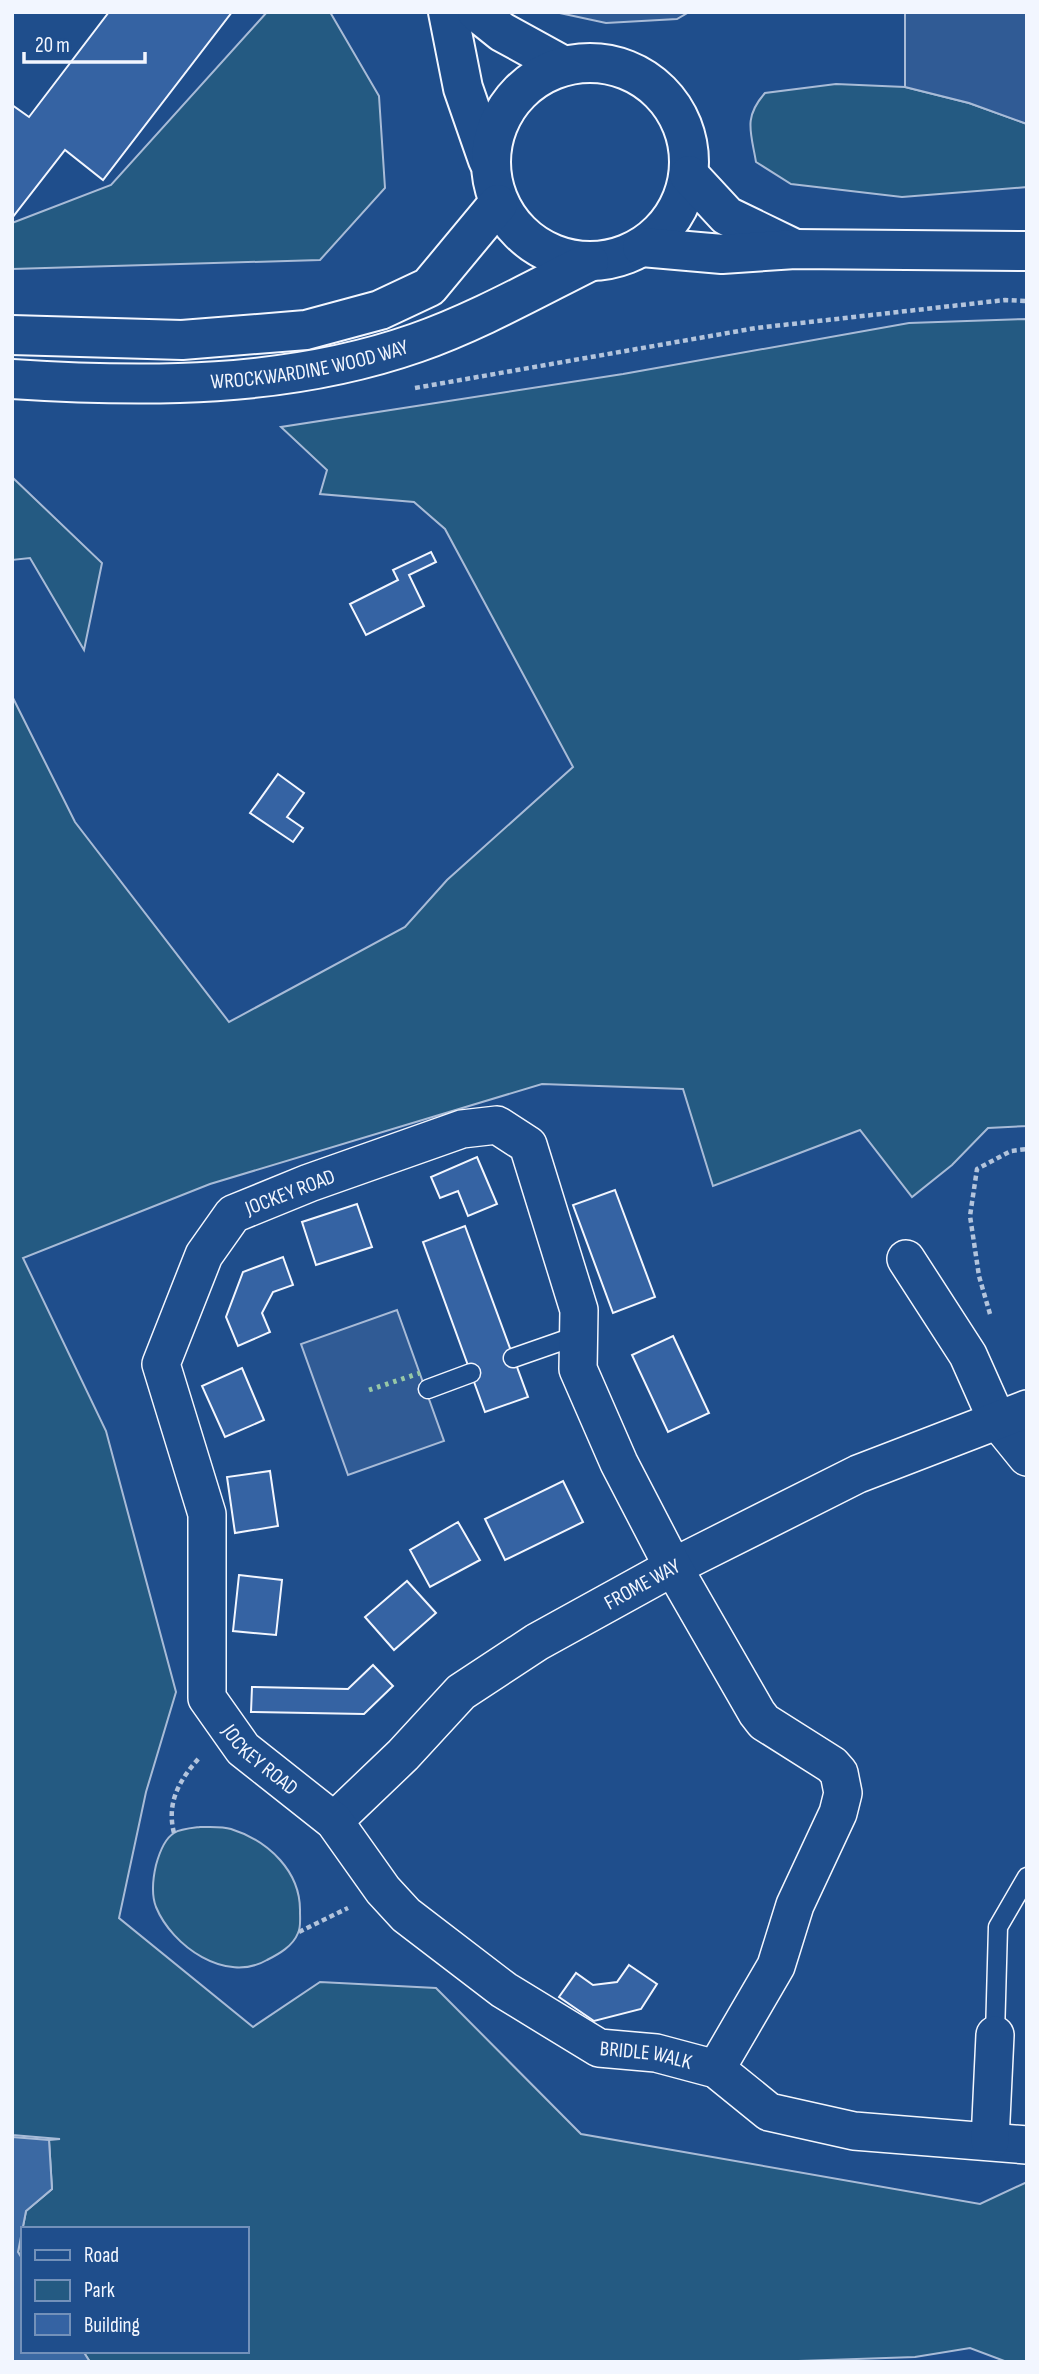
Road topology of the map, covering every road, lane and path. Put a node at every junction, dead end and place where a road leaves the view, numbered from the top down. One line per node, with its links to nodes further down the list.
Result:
1 (448, 12): 4 (main road)
2 (477, 12): 3 (main road)
3 (562, 65): 4 (main road); 5 (main road)
4 (488, 159): 6 (main road)
5 (689, 175): 7 (main road); 8 (main road)
6 (498, 204): 10 (main road); 12 (main road, WROCKWARDINE WOOD WAY)
7 (642, 247): 8 (main road); 10 (main road)
8 (795, 249): 9 (main road)
9 (1027, 251)
10 (589, 262): 13 (main road, WROCKWARDINE WOOD WAY)
11 (1027, 301): 14 (path)
12 (12, 335)
13 (12, 379)
14 (414, 388)
15 (1027, 1149): 17 (path)
16 (906, 1259): 22 (street)
17 (993, 1325)
18 (579, 1335): 19 (lane); 24 (street, JOCKEY ROAD); 25 (street, JOCKEY ROAD)
19 (513, 1358)
20 (471, 1373): 21 (lane)
21 (428, 1389)
22 (1012, 1414): 23 (street); 24 (street, FROME WAY)
23 (1027, 1457)
24 (673, 1567): 26 (street, FROME WAY); 32 (street, JOCKEY ROAD)
25 (225, 1727): 26 (street, JOCKEY ROAD); 27 (path)
26 (334, 1821): 29 (street, BRIDLE WALK)
27 (174, 1833)
28 (1027, 1877): 31 (lane)
29 (383, 1890): 30 (path); 32 (street, BRIDLE WALK)
30 (299, 1932)
31 (995, 2035): 33 (street)
32 (716, 2069): 33 (street, BRIDLE WALK)
33 (990, 2141): 34 (street, BRIDLE WALK)
34 (1027, 2145)

